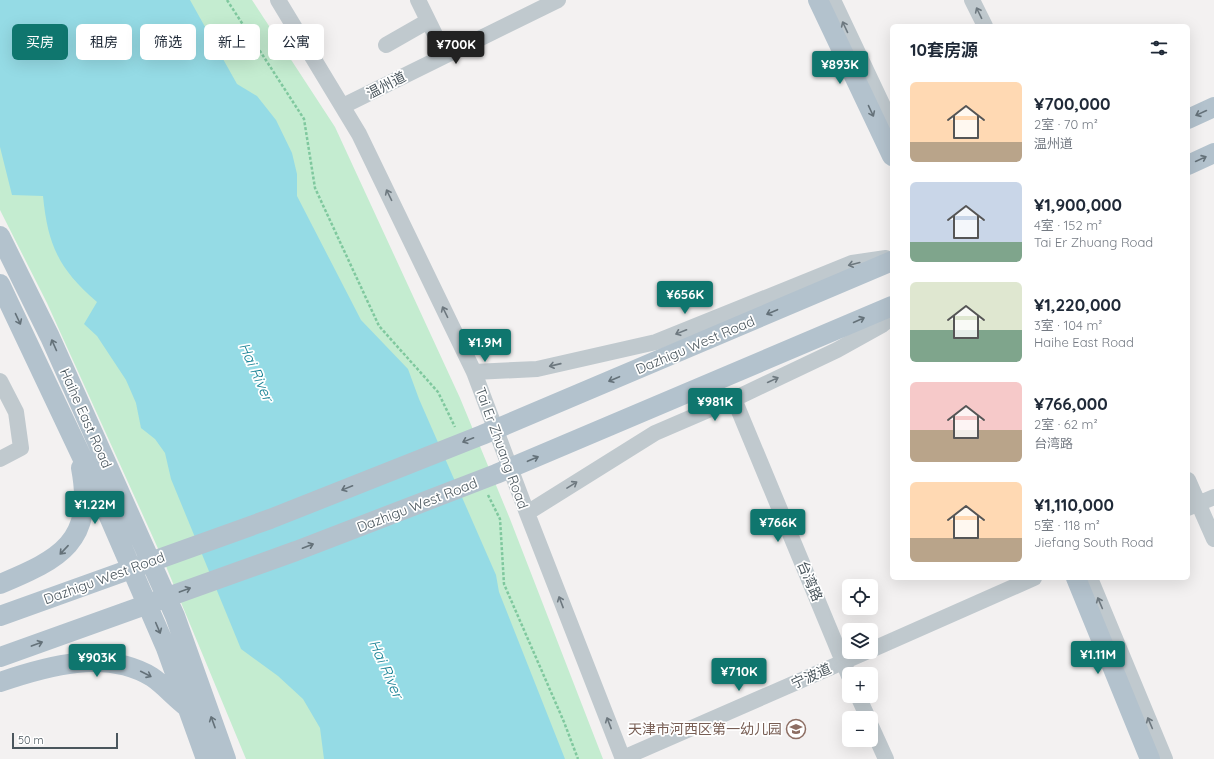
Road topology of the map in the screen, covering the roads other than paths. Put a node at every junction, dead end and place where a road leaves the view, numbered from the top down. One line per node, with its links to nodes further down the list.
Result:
1 (278, 0): 11 (street, Tai Er Zhuang Road)
2 (418, 0): 7 (street)
3 (558, 0): 10 (street, 温州道)
4 (818, 0): 15 (main road, one-way to 15)
5 (833, 0): 14 (street, one-way to 5)
6 (972, 0): 8 (street, one-way to 6)
7 (428, 21): 9 (street); 10 (street)
8 (984, 24)
9 (386, 45)
10 (445, 55): 11 (street, 温州道)
11 (343, 106): 24 (street, Tai Er Zhuang Road, one-way to 11)
12 (1214, 107): 13 (main road, one-way to 13)
13 (1190, 118)
14 (890, 121)
15 (890, 152)
16 (1214, 153): 17 (main road, one-way to 16)
17 (1190, 164)
18 (0, 236): 49 (main road, Haihe East Road, one-way to 18)
19 (890, 258): 24 (street, one-way to 24)
20 (890, 262): 38 (main road, Dazhigu West Road, one-way to 38)
21 (0, 284): 27 (main road, Haihe East Road, one-way to 27)
22 (890, 307): 40 (main road, Dazhigu West Road, one-way to 22)
23 (890, 319): 26 (street, one-way to 23)
24 (474, 372): 32 (street, Tai Er Zhuang Road)
25 (0, 381): 28 (street)
26 (734, 398): 32 (street, one-way to 26); 42 (street, 台湾路)
27 (77, 447): 37 (main road, one-way to 37); 46 (main road, Haihe East Road, one-way to 46)
28 (0, 459)
29 (1190, 490): 31 (street)
30 (1214, 497): 31 (street)
31 (1193, 506): 33 (street)
32 (527, 513): 50 (street, Tai Er Zhuang Road, one-way to 32)
33 (1214, 539)
34 (1029, 580): 39 (street)
35 (1077, 580): 52 (main road)
36 (1091, 580): 53 (street, one-way to 36)
37 (0, 584)
38 (0, 616)
39 (878, 647)
40 (0, 657)
41 (858, 659): 43 (street, 宁波道)
42 (845, 667)
43 (848, 667)
44 (842, 671): 50 (street, 宁波道)
45 (0, 682): 46 (main road, one-way to 46)
46 (188, 707): 48 (main road, Haihe East Road)
47 (878, 741): 51 (street)
48 (206, 759)
49 (226, 759)
50 (623, 759)
51 (886, 759)
52 (1150, 759)
53 (1165, 759)

